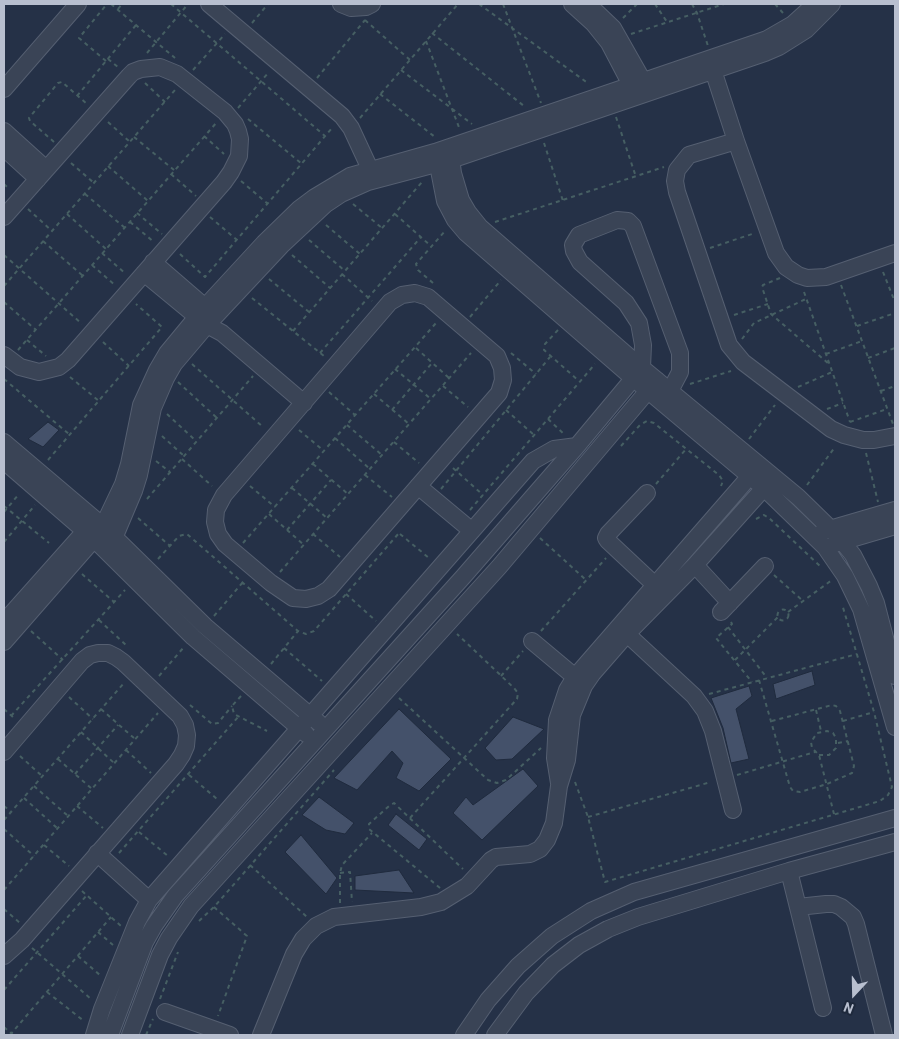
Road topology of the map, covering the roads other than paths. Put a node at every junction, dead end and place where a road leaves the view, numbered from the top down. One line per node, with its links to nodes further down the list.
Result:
1 (78, 4): 10 (street)
2 (209, 4): 17 (street)
3 (341, 4): 7 (street)
4 (576, 4): 9 (street); 9 (street)
5 (815, 4): 8 (street)
6 (832, 4): 8 (street)
7 (368, 10)
8 (713, 64): 9 (street); 11 (street); 14 (street)
9 (637, 83): 11 (street)
10 (4, 89)
11 (607, 100): 12 (street)
12 (541, 120): 16 (street); 16 (street)
13 (4, 131): 18 (street)
14 (736, 141): 21 (street); 29 (street)
15 (4, 148): 18 (street)
16 (447, 153): 17 (street); 20 (street); 20 (street); 23 (street)
17 (370, 170): 23 (street)
18 (42, 174): 19 (street); 22 (street)
19 (4, 217)
20 (475, 232): 25 (street); 25 (street)
21 (895, 253)
22 (152, 264): 23 (street); 24 (street)
23 (206, 316): 28 (street); 43 (street); 43 (street)
24 (7, 358)
25 (638, 373): 26 (street); 27 (street); 31 (street)
26 (652, 386): 27 (street); 33 (street); 77 (street)
27 (670, 391): 42 (street)
28 (304, 402): 35 (street); 35 (street)
29 (895, 436)
30 (4, 442): 34 (street)
31 (577, 446): 40 (street); 62 (street)
32 (4, 461): 34 (street)
33 (750, 476): 36 (street); 51 (street)
34 (33, 477): 38 (street)
35 (418, 486): 40 (street)
36 (764, 488): 44 (street); 48 (street)
37 (651, 490): 51 (street)
38 (49, 494): 43 (street); 45 (street)
39 (888, 512): 42 (street)
40 (466, 526): 59 (street)
41 (895, 526): 46 (street)
42 (830, 528): 44 (street); 46 (street)
43 (109, 531): 50 (street)
44 (813, 534): 47 (street)
45 (89, 535): 50 (street); 52 (street); 55 (street)
46 (842, 541): 47 (street); 56 (street)
47 (825, 547): 60 (street)
48 (695, 565): 49 (street); 53 (street)
49 (765, 566)
50 (136, 573): 58 (street)
51 (655, 585): 57 (street)
52 (4, 622)
53 (627, 634): 65 (street); 66 (street)
54 (532, 641): 57 (street)
55 (4, 642)
56 (895, 675)
57 (575, 677): 65 (street)
58 (256, 680): 59 (street); 61 (street)
59 (311, 715): 61 (street); 62 (street)
60 (895, 727)
61 (300, 728): 63 (street); 71 (street)
62 (326, 729): 63 (street)
63 (314, 742): 76 (street)
64 (6, 749): 69 (street)
65 (559, 786): 79 (street)
66 (733, 810)
67 (895, 818): 80 (street)
68 (895, 842): 70 (street)
69 (97, 853): 71 (street); 73 (street)
70 (789, 871): 72 (street); 81 (street)
71 (149, 900): 76 (street)
72 (798, 907): 74 (street); 82 (street)
73 (4, 956)
74 (823, 1008)
75 (159, 1010): 78 (street)
76 (100, 1033)
77 (130, 1035)
78 (230, 1035)
79 (261, 1035)
80 (464, 1035)
81 (494, 1035)
82 (884, 1035)

